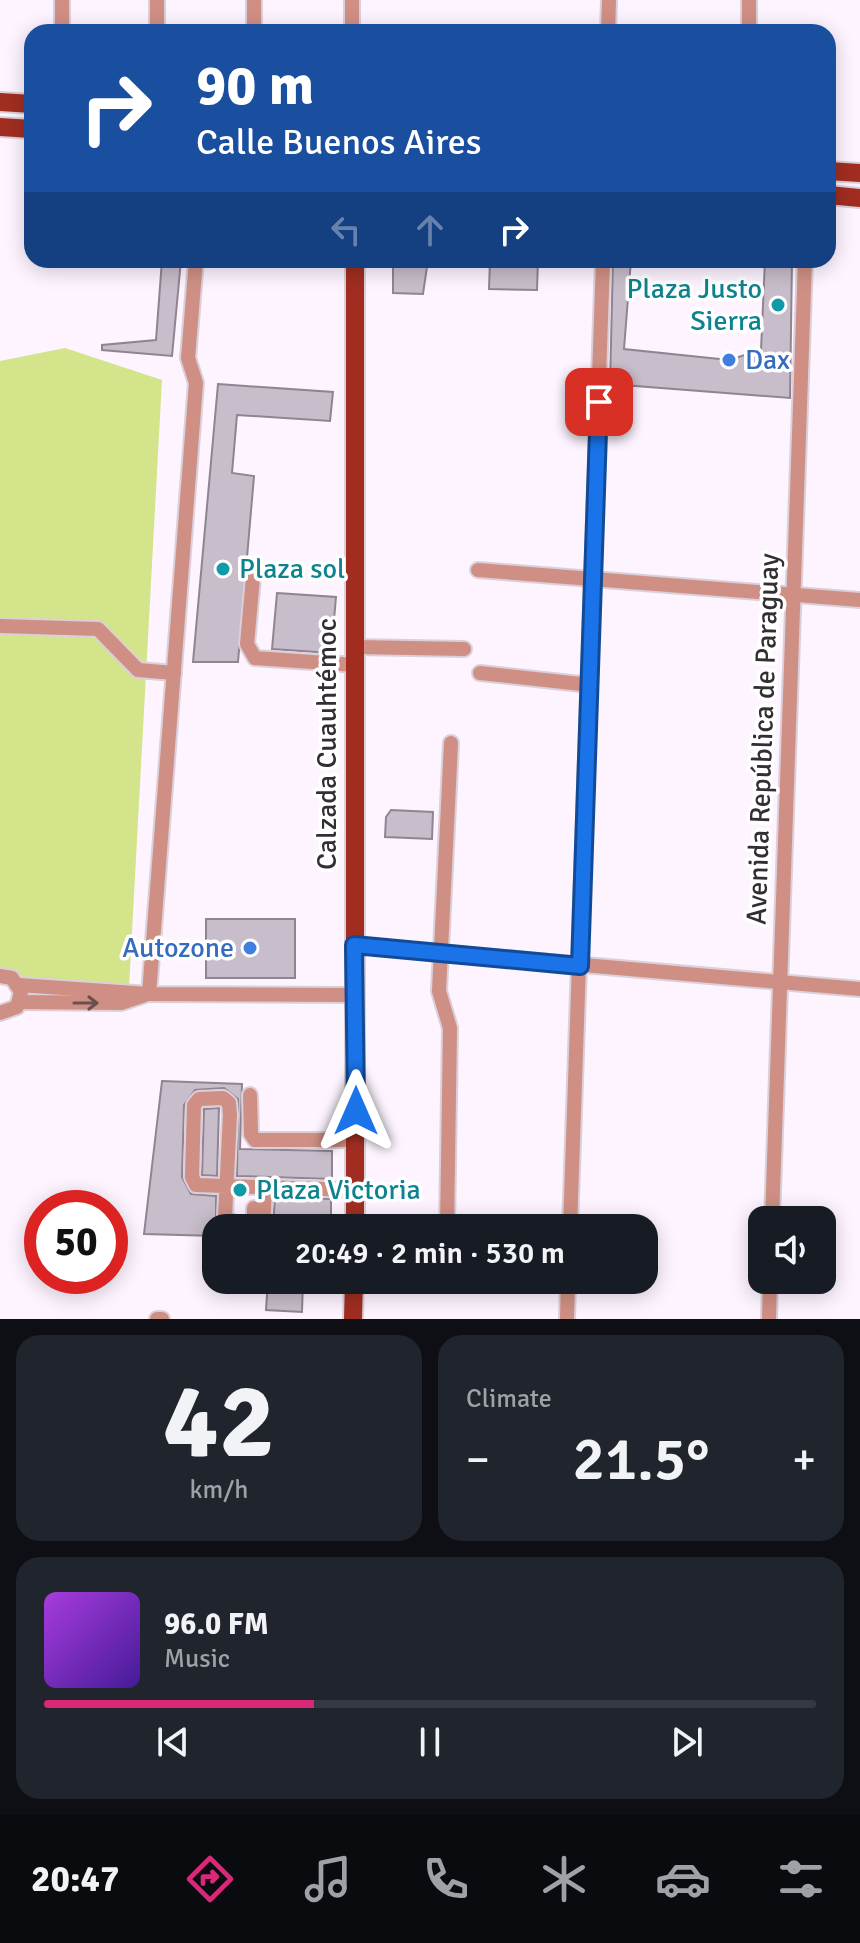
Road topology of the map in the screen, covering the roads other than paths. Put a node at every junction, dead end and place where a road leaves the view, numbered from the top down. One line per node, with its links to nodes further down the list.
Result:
1 (62, 0): 7 (street)
2 (157, 0): 8 (street)
3 (254, 0): 9 (street)
4 (352, 0): 10 (street)
5 (609, 0): 11 (street)
6 (749, 0): 12 (street)
7 (62, 24)
8 (157, 24)
9 (254, 24)
10 (352, 24)
11 (608, 24)
12 (749, 24)
13 (0, 102): 14 (main road)
14 (24, 104)
15 (0, 127): 16 (main road)
16 (24, 128)
17 (836, 172): 18 (main road)
18 (860, 173)
19 (836, 196): 20 (main road)
20 (860, 198)
21 (195, 268): 33 (street)
22 (355, 268): 32 (main road, Calzada Cuauhtémoc)
23 (603, 268): 27 (street)
24 (805, 268): 28 (street, Avenida República de Paraguay)
25 (254, 566): 32 (street)
26 (478, 570): 27 (street)
27 (593, 578): 28 (street); 35 (street)
28 (795, 595): 29 (street); 41 (street, Avenida República de Paraguay)
29 (860, 600)
30 (0, 626): 33 (street)
31 (464, 649): 32 (street)
32 (355, 656): 37 (main road, Calzada Cuauhtémoc)
33 (174, 673): 45 (street)
34 (480, 673): 35 (street)
35 (590, 685): 39 (street)
36 (451, 743): 38 (street)
37 (354, 945): 38 (street); 46 (main road, Calzada Cuauhtémoc)
38 (441, 953): 39 (street); 59 (street)
39 (580, 966): 41 (street); 60 (street)
40 (0, 976): 42 (street)
41 (779, 982): 44 (street); 55 (street, Avenida República de Paraguay)
42 (19, 985): 43 (street); 47 (street)
43 (49, 986): 45 (street); 48 (street)
44 (860, 989)
45 (149, 994): 46 (street); 48 (street, one-way to 45)
46 (356, 995): 51 (main road, Calzada Cuauhtémoc)
47 (20, 1002): 48 (street); 49 (street)
48 (49, 1003)
49 (0, 1013)
50 (250, 1095): 51 (street)
51 (356, 1140): 54 (main road, Calzada Cuauhtémoc)
52 (228, 1187): 52 (street); 53 (street); 56 (street)
53 (265, 1188): 54 (street); 57 (street)
54 (355, 1190): 58 (main road, Calzada Cuauhtémoc)
55 (772, 1206)
56 (254, 1208)
57 (264, 1214)
58 (355, 1214)
59 (447, 1214)
60 (571, 1214)
61 (354, 1294): 64 (main road)
62 (568, 1294): 65 (street)
63 (770, 1294): 66 (street)
64 (353, 1319)
65 (567, 1319)
66 (769, 1319)

